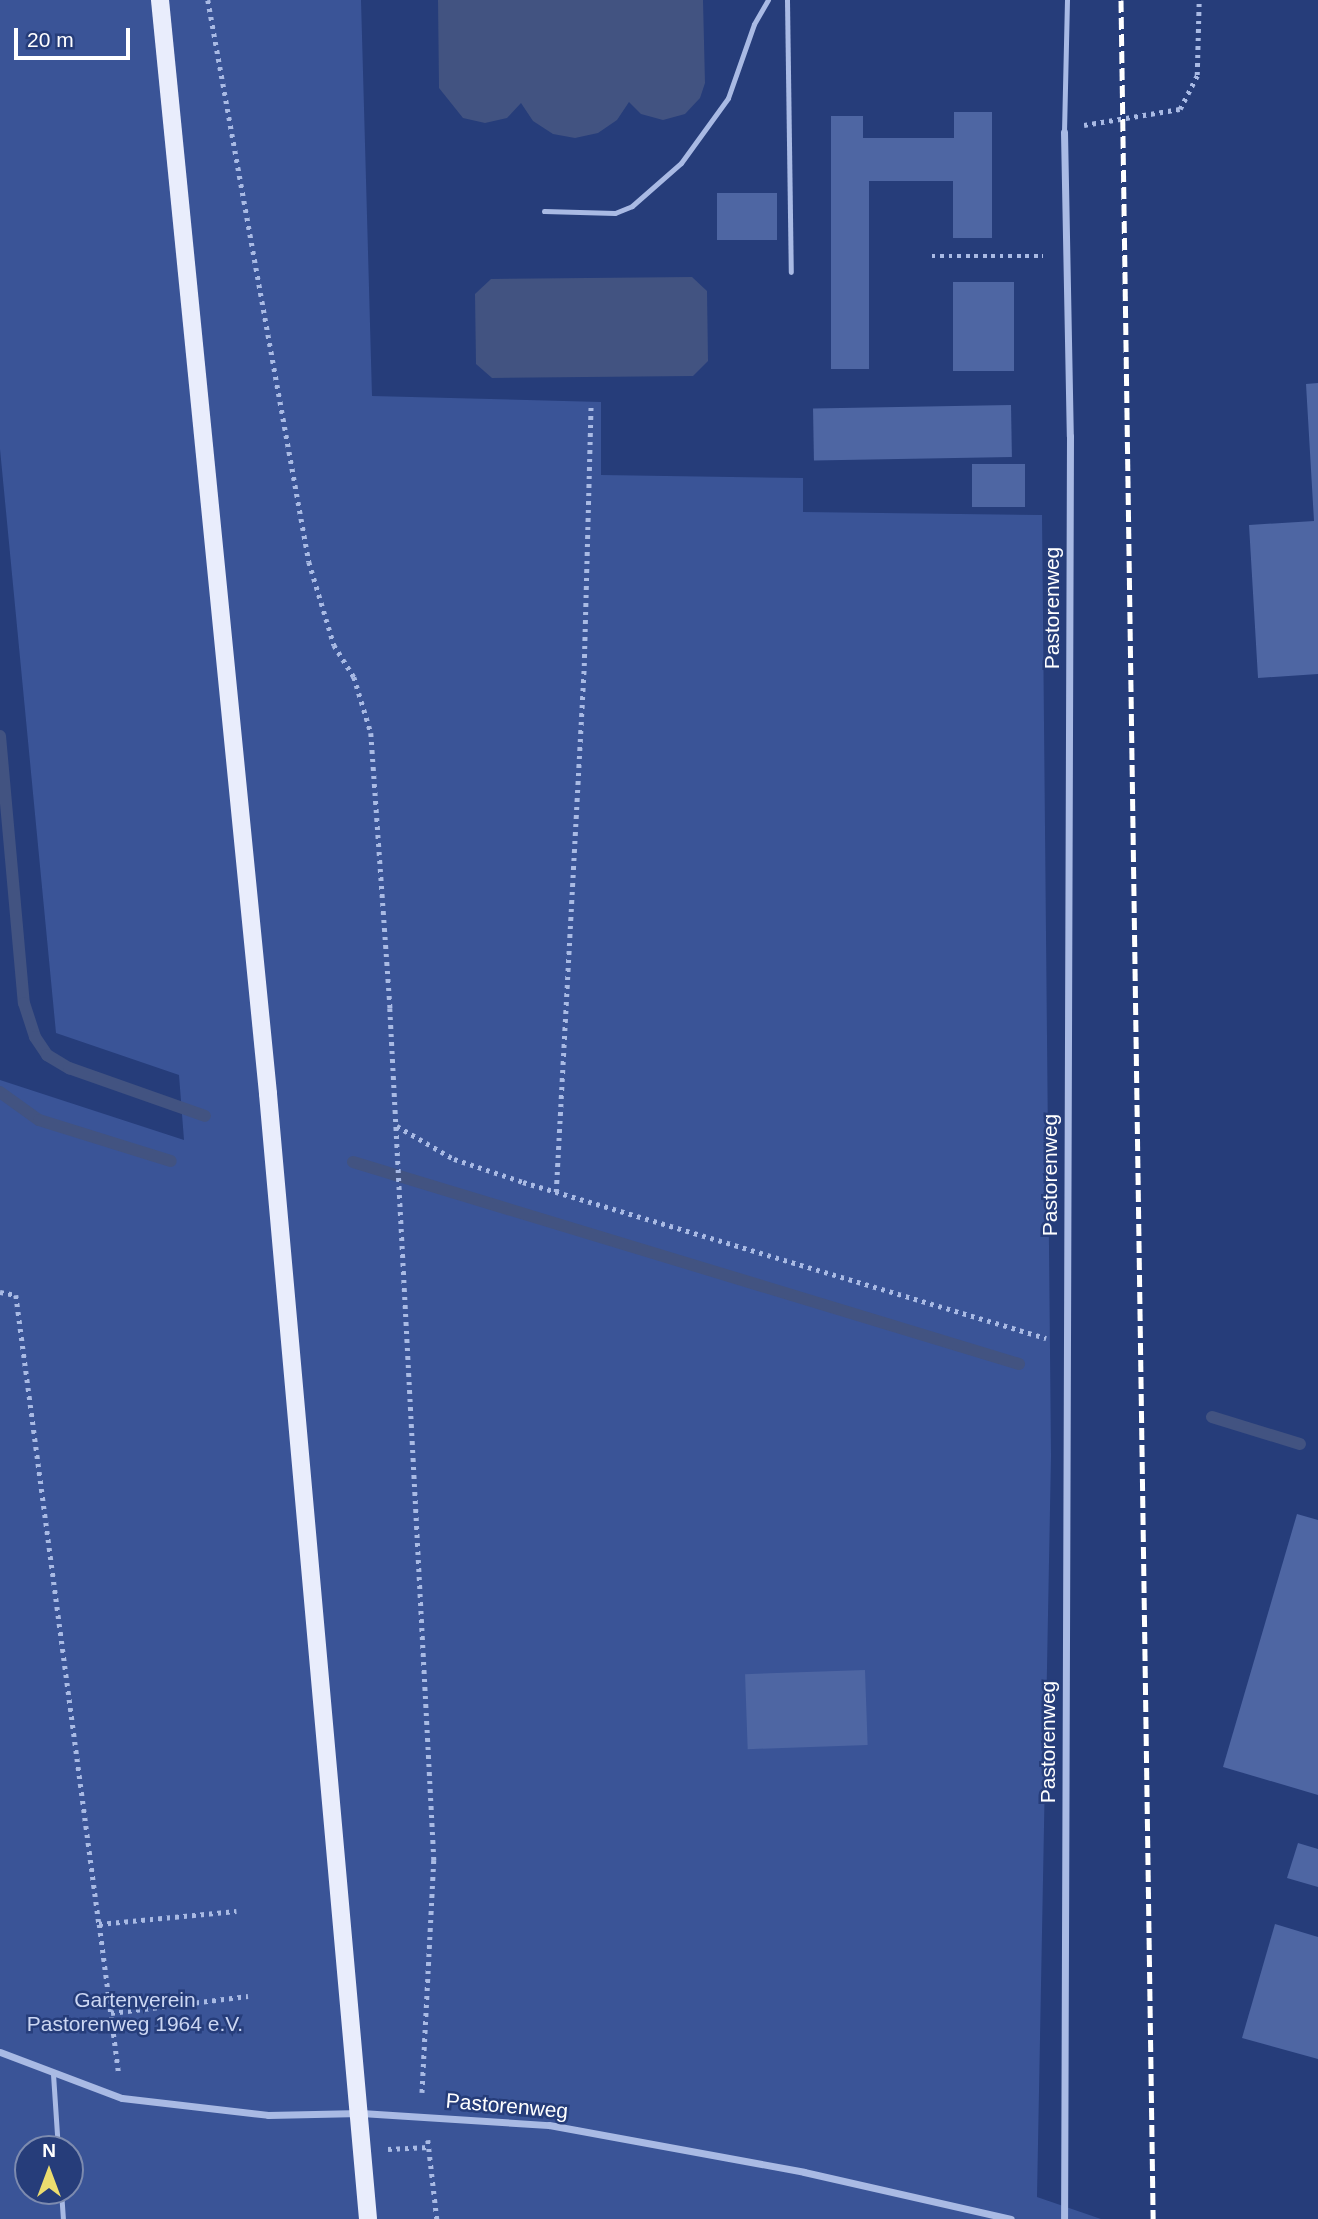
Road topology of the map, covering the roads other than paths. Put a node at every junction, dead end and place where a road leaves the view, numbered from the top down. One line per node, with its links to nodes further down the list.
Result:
1 (160, 0): 10 (main road)
2 (768, 0): 6 (lane)
3 (787, 0): 7 (lane)
4 (1067, 0): 5 (lane)
5 (1064, 132): 14 (street, Pastorenweg)
6 (544, 211)
7 (791, 272)
8 (0, 2052): 9 (street, Pastorenweg)
9 (52, 2074): 10 (street, Pastorenweg); 11 (lane)
10 (361, 2113): 12 (main road); 13 (street, Pastorenweg)
11 (57, 2135)
12 (368, 2219)
13 (1011, 2219)
14 (1064, 2219)

